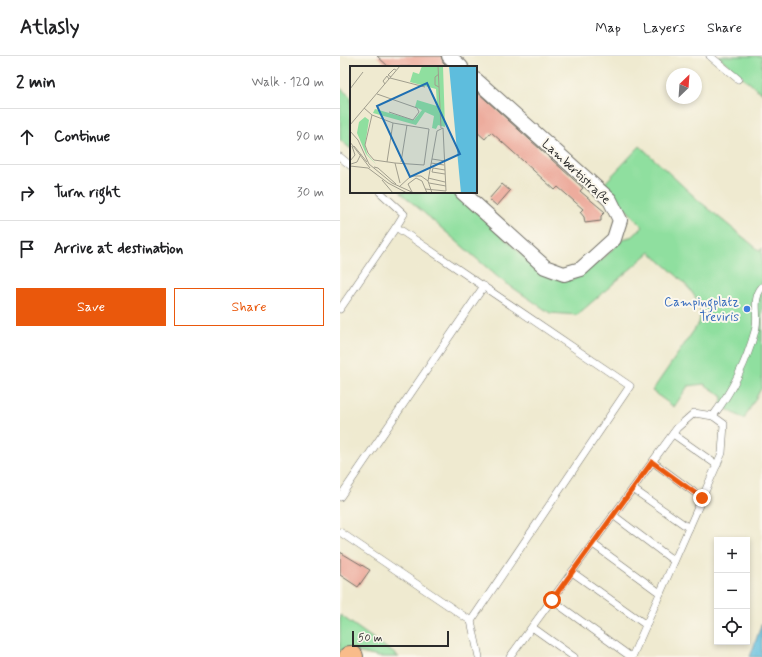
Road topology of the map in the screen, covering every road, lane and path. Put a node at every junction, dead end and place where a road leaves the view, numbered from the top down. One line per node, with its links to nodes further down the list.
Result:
1 (449, 56): 3 (street)
2 (710, 56): 4 (lane)
3 (461, 66)
4 (738, 79)
5 (477, 81): 9 (street, Lambertistraße)
6 (340, 157): 7 (lane)
7 (350, 165)
8 (381, 193): 10 (lane)
9 (463, 193)
10 (396, 227): 11 (lane); 13 (lane)
11 (484, 286): 19 (lane); 29 (lane)
12 (762, 287): 14 (lane)
13 (340, 309)
14 (714, 416): 15 (lane); 17 (lane)
15 (673, 434): 16 (lane); 17 (lane)
16 (652, 462): 18 (lane); 20 (lane)
17 (717, 465): 20 (lane)
18 (633, 489): 21 (lane); 22 (lane)
19 (340, 496)
20 (702, 498): 22 (lane)
21 (613, 515): 24 (lane); 25 (lane)
22 (689, 528): 25 (lane)
23 (340, 532): 29 (lane)
24 (593, 544): 26 (lane); 27 (lane)
25 (674, 561): 27 (lane)
26 (572, 572): 28 (lane); 30 (lane)
27 (660, 593): 30 (lane)
28 (552, 600): 31 (lane); 35 (lane)
29 (471, 621): 33 (lane)
30 (646, 625): 35 (lane)
31 (532, 627): 32 (lane); 34 (lane)
32 (513, 656)
33 (479, 657)
34 (574, 657)
35 (631, 657)

